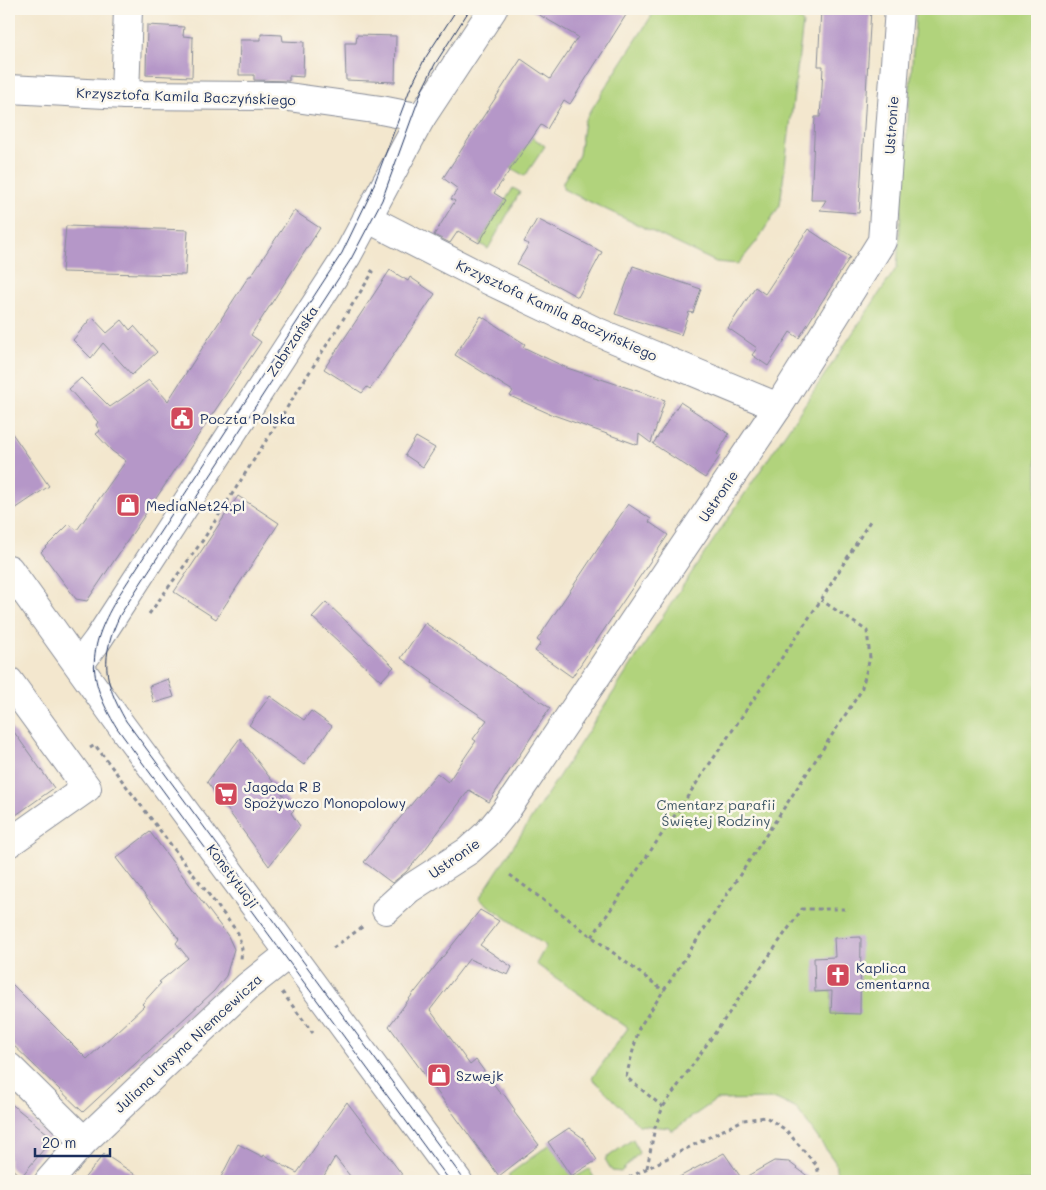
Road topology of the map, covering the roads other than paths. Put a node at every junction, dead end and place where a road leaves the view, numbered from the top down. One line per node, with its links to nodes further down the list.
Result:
1 (128, 9): 5 (street)
2 (493, 9): 6 (street, Zabrzańska)
3 (899, 9): 8 (street, Ustronie)
4 (9, 89): 5 (street, Krzysztofa Kamila Baczyńskiego)
5 (125, 95): 6 (street, Krzysztofa Kamila Baczyńskiego)
6 (421, 118): 7 (street, Zabrzańska)
7 (367, 218): 8 (street, Krzysztofa Kamila Baczyńskiego); 10 (street, Zabrzańska)
8 (778, 407): 13 (street, Ustronie)
9 (9, 569): 10 (street, Konstytucji)
10 (79, 665): 14 (street, Konstytucji)
11 (9, 681): 12 (street)
12 (9, 843)
13 (386, 910)
14 (290, 952): 16 (street, Juliana Ursyna Niemcewicza); 18 (street, Konstytucji)
15 (9, 1067): 16 (street)
16 (84, 1141): 17 (street, Juliana Ursyna Niemcewicza)
17 (49, 1181)
18 (458, 1181)

